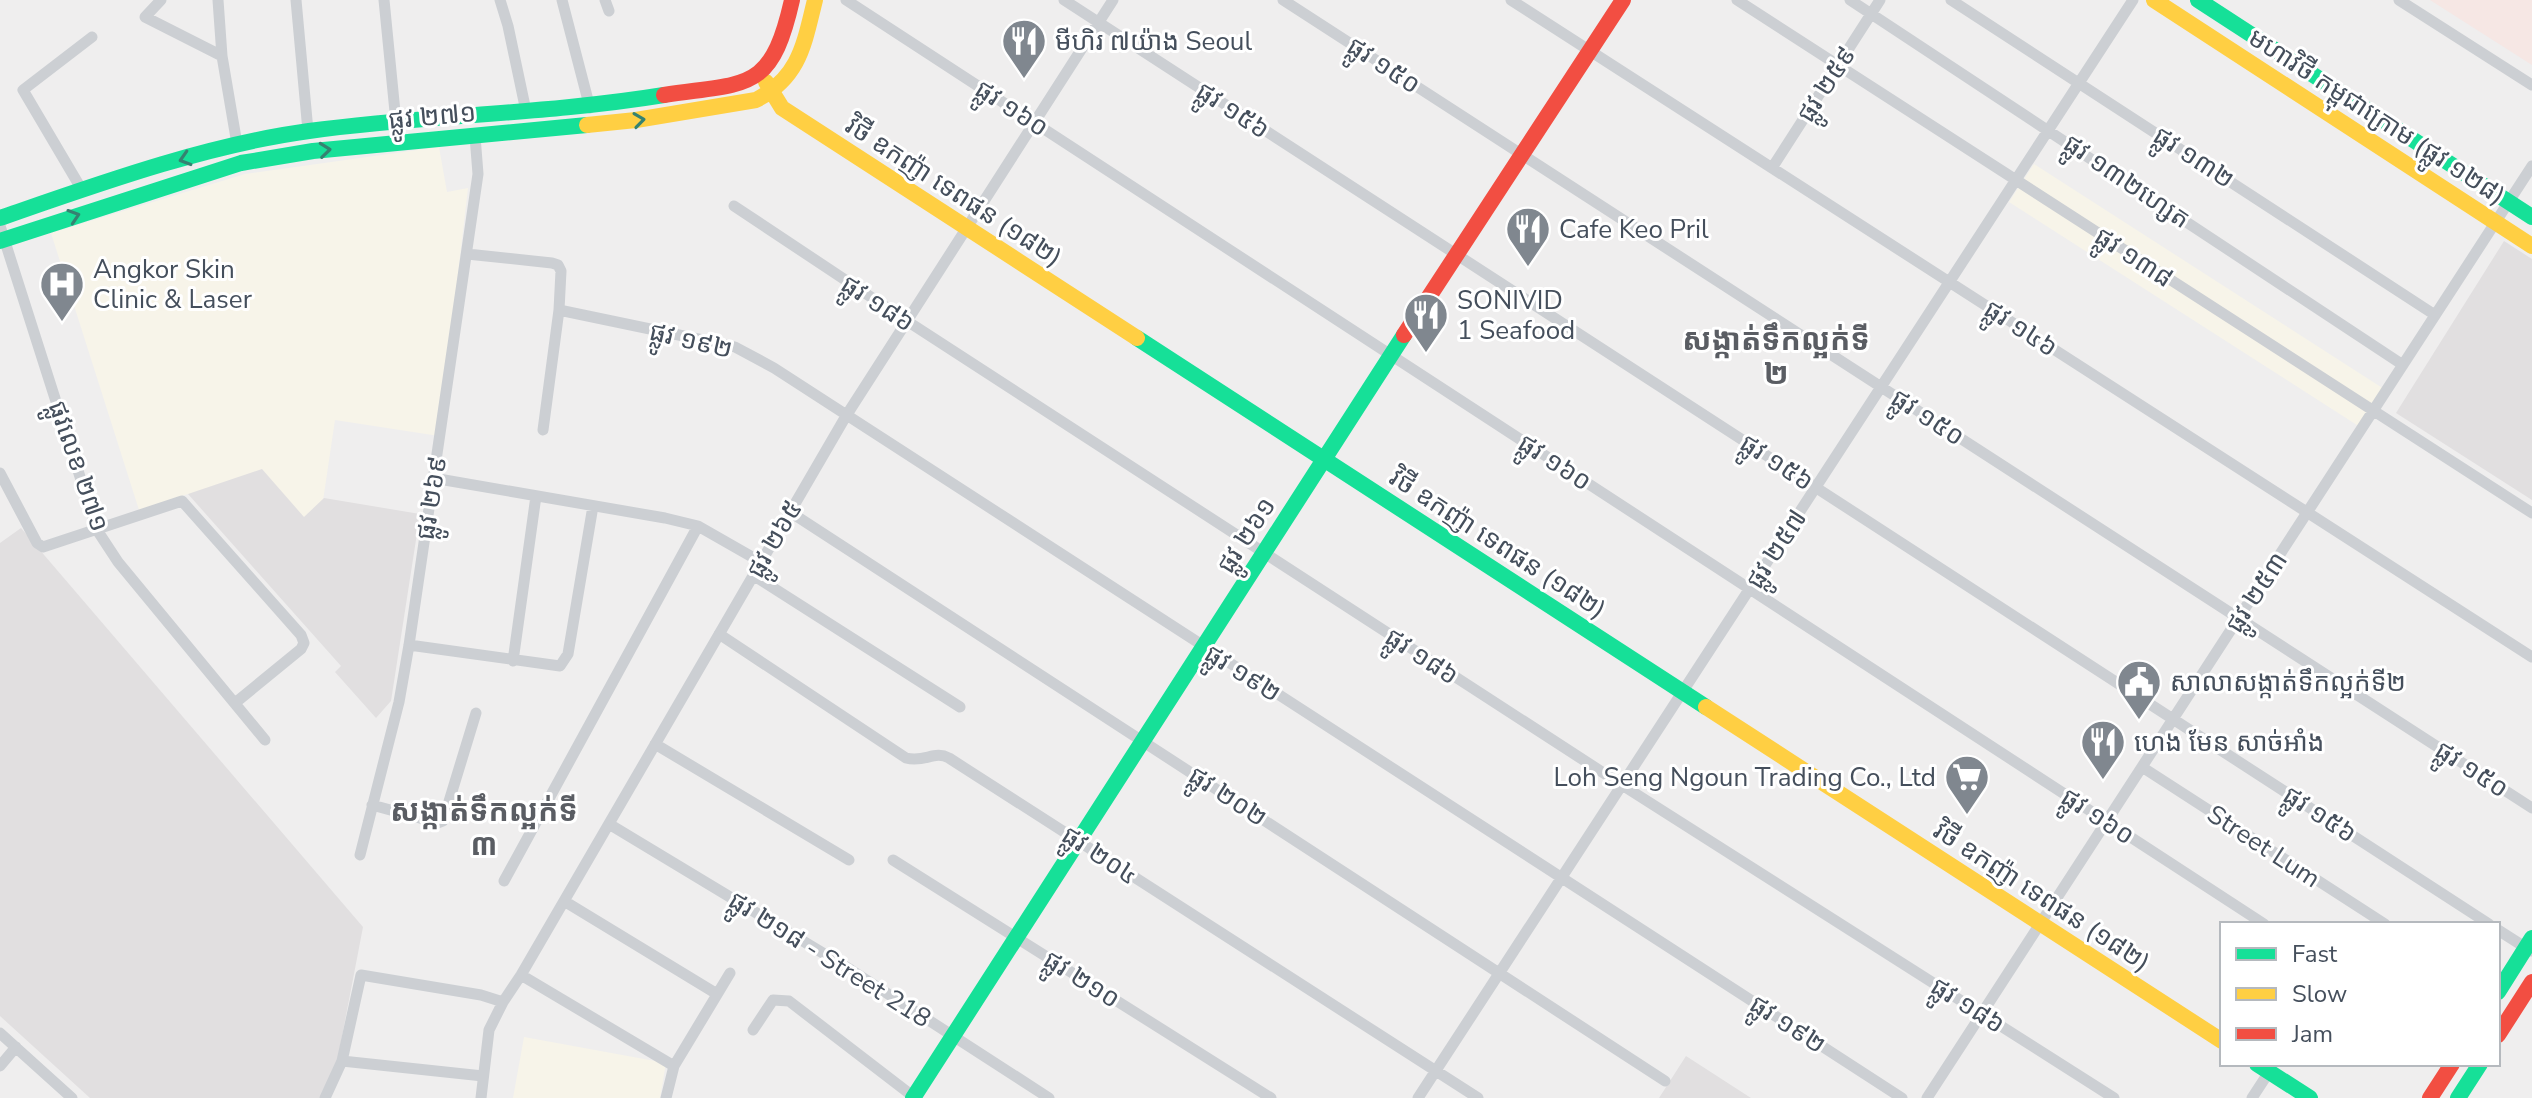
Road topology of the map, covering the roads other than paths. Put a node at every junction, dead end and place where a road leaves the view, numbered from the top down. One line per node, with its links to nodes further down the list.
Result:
1 (161, 0): 27 (street)
2 (218, 0): 27 (street)
3 (296, 0): 39 (street)
4 (384, 0): 35 (street)
5 (500, 0): 34 (street)
6 (562, 0): 33 (street)
7 (792, 0): 29 (street)
8 (815, 0): 32 (street)
9 (846, 0): 36 (street, ផ្លូវ ១៦០)
10 (1064, 0): 24 (street, ផ្លូវ ១៥៦)
11 (1113, 0): 24 (street, ផ្លូវ ២៦៥)
12 (1283, 0): 42 (street, ផ្លូវ ១៥០)
13 (1511, 0): 26 (street, ផ្លូវ ១៤៦)
14 (1623, 0): 26 (street, ផ្លូវ ២៦១)
15 (1737, 0): 28 (street, ផ្លូវ ១៣៨)
16 (1850, 0): 23 (street, ផ្លូវ ១៣២ហ្សេត)
17 (1880, 0): 23 (street, ផ្លូវ ២៥៩)
18 (1951, 0): 30 (street, ផ្លូវ ១៣២)
19 (2133, 0): 30 (street, ផ្លូវ ២៥៧)
20 (2154, 0): 51 (street, មហាវិថី កម្ពុជាក្រោម (ផ្លូវ ១២៨))
21 (2198, 0): 47 (street, មហាវិថី កម្ពុជាក្រោម (ផ្លូវ ១២៨))
22 (2399, 0): 31 (street)
23 (1871, 14): 28 (street, ផ្លូវ ២៥៩); 38 (street, ផ្លូវ ១៣២ហ្សេត)
24 (1098, 22): 36 (street, ផ្លូវ ២៦៥); 56 (street, ផ្លូវ ១៥៦)
25 (92, 37): 46 (street)
26 (1590, 51): 42 (street, ផ្លូវ ២៦១); 44 (street, ផ្លូវ ១៤៦)
27 (222, 56): 41 (street)
28 (1838, 65): 44 (street, ផ្លូវ ២៥៩); 45 (street, ផ្លូវ ១៣៨)
29 (761, 73): 32 (street, វិថី ឧកញ៉ា ទេពផន (១៨២)); 33 (street, ផ្លូវ ២៧១)
30 (2079, 83): 38 (street, ផ្លូវ ២៥៧); 59 (street, ផ្លូវ ១៣២)
31 (2532, 85)
32 (773, 93): 37 (street, ផ្លូវ ២៧១, one-way to 32); 52 (street, វិថី ឧកញ៉ា ទេពផន (១៨២))
33 (589, 105): 34 (street, ផ្លូវ ២៧១); 37 (street)
34 (526, 111): 35 (street, ផ្លូវ ២៧១)
35 (396, 122): 39 (street, ផ្លូវ ២៧១)
36 (1034, 122): 52 (street, ផ្លូវ ២៦៥); 61 (street, ផ្លូវ ១៦០)
37 (592, 125): 40 (street, ផ្លូវ ២៧១)
38 (2049, 129): 45 (street, ផ្លូវ ២៥៧); 62 (street, ផ្លូវ ១៣២ហ្សេត)
39 (308, 131): 41 (street, ផ្លូវ ២៧១)
40 (475, 136): 53 (street, ផ្លូវ ២៧១, one-way to 40); 55 (street, ផ្លូវ ២៦៩)
41 (237, 144): 46 (street, ផ្លូវ ២៧១, one-way to 46)
42 (1522, 155): 56 (street, ផ្លូវ ២៦១); 63 (street, ផ្លូវ ១៥០)
43 (2532, 166): 47 (street, ផ្លូវ ២៥៣)
44 (1772, 168): 57 (street, ផ្លូវ ១៤៦)
45 (2016, 180): 57 (street, ផ្លូវ ២៥៧); 64 (street, ផ្លូវ ១៣៨)
46 (82, 190): 50 (street, ផ្លូវ ២៧១)
47 (2509, 202): 49 (street, មហាវិថី កម្ពុជាក្រោម (ផ្លូវ ១២៨)); 51 (street, ផ្លូវ ២៥៣)
48 (734, 206): 60 (street, ផ្លូវ ១៨៦)
49 (2532, 217)
50 (0, 218)
51 (2496, 222): 54 (street, មហាវិថី កម្ពុជាក្រោម (ផ្លូវ ១២៨)); 59 (street, ផ្លូវ ២៥៣)
52 (967, 228): 60 (street, ផ្លូវ ២៦៥); 67 (street, វិថី ឧកញ៉ា ទេពផន (១៨២))
53 (2, 235): 77 (street, ផ្លូវលេខ ២៧១)
54 (2532, 246)
55 (467, 254): 58 (street); 69 (street, ផ្លូវ ២៦៩)
56 (1457, 255): 61 (street, ផ្លូវ ២៦១); 70 (street, ផ្លូវ ១៥៦)
57 (1949, 282): 63 (street, ផ្លូវ ២៥៧); 74 (street, ផ្លូវ ១៤៦)
58 (559, 310): 65 (street, ផ្លូវ ១៩២); 66 (street)
59 (2435, 315): 62 (street, ផ្លូវ ២៥៣)
60 (907, 321): 65 (street, ផ្លូវ ២៦៥); 78 (street, ផ្លូវ ១៨៦)
61 (1392, 355): 67 (street, ផ្លូវ ២៦១); 81 (street, ផ្លូវ ១៦០)
62 (2403, 365): 64 (street, ផ្លូវ ២៥៣)
63 (1881, 387): 70 (street, ផ្លូវ ២៥៧); 82 (street, ផ្លូវ ១៥០)
64 (2373, 411): 74 (street, ផ្លូវ ២៥៣); 75 (street, ផ្លូវ ១៣៨)
65 (846, 416): 73 (street, ផ្លូវ ២៦៥); 85 (street, ផ្លូវ ១៩២)
66 (543, 430)
67 (1324, 459): 78 (street, ផ្លូវ ២៦១); 88 (street, វិថី ឧកញ៉ា ទេពផន (១៨២))
68 (0, 473): 77 (street)
69 (433, 478): 71 (street); 84 (street, ផ្លូវ ២៦៩)
70 (1816, 488): 81 (street, ផ្លូវ ២៥៧); 92 (street, ផ្លូវ ១៥៦)
71 (536, 496): 72 (street); 87 (street)
72 (593, 506): 76 (street); 87 (street)
73 (790, 512): 79 (street, ផ្លូវ ២៦៥); 94 (street, ផ្លូវ ២០២)
74 (2307, 512): 82 (street, ផ្លូវ ២៥៣); 86 (street, ផ្លូវ ១៤៦)
75 (2532, 513)
76 (698, 526): 79 (street); 107 (street)
77 (97, 530): 89 (street, ផ្លូវលេខ ២៧១); 89 (street)
78 (1263, 553): 85 (street, ផ្លូវ ២៦១); 97 (street, ផ្លូវ ១៨៦)
79 (761, 562): 80 (street, ផ្លូវ ២៦៥)
80 (753, 575): 83 (street, ផ្លូវ ២៦៥); 90 (street)
81 (1750, 589): 88 (street, ផ្លូវ ២៥៧); 100 (street, ផ្លូវ ១៦០)
82 (2239, 618): 92 (street, ផ្លូវ ២៥៣); 99 (street, ផ្លូវ ១៥០)
83 (719, 634): 95 (street, ផ្លូវ ២៦៥); 102 (street, ផ្លូវ ២០៤)
84 (409, 645): 87 (street); 98 (street, ផ្លូវ ២៦៩)
85 (1203, 648): 94 (street, ផ្លូវ ២៦១); 106 (street, ផ្លូវ ១៩២)
86 (2532, 657)
87 (513, 661)
88 (1683, 692): 97 (street, ផ្លូវ ២៥៧); 112 (street, វិថី ឧកញ៉ា ទេពផន (១៨២))
89 (235, 703): 93 (street, ផ្លូវលេខ ២៧១)
90 (960, 707)
91 (476, 713): 98 (street)
92 (2173, 719): 96 (street, ផ្លូវ ២៥៣); 111 (street, ផ្លូវ ១៥៦)
93 (265, 740)
94 (1143, 740): 102 (street, ផ្លូវ ២៦១); 116 (street, ផ្លូវ ២០២)
95 (655, 744): 101 (street, ផ្លូវ ២៦៥); 104 (street)
96 (2142, 767): 100 (street, ផ្លូវ ២៥៣); 110 (street, Street Lum)
97 (1622, 785): 106 (street, ផ្លូវ ២៥៧); 123 (street, ផ្លូវ ១៨៦)
98 (372, 805): 103 (street, ផ្លូវ ២៦៩)
99 (2532, 808)
100 (2107, 821): 109 (street, ផ្លូវ ១៦០); 112 (street, ផ្លូវ ២៥៣)
101 (609, 824): 108 (street, ផ្លូវ ២៦៥); 127 (street, ផ្លូវ ២១៨ - Street 218)
102 (1078, 841): 114 (street, ផ្លូវ ២៦១); 136 (street, ផ្លូវ ២០៤)
103 (360, 855)
104 (849, 860)
105 (893, 860): 114 (street, ផ្លូវ ២១០)
106 (1562, 876): 116 (street, ផ្លូវ ២៥៧); 148 (street, ផ្លូវ ១៩២)
107 (504, 881)
108 (564, 901): 118 (street, ផ្លូវ ២៦៥); 121 (street)
109 (2261, 922)
110 (2382, 922)
111 (2486, 922)
112 (2041, 924): 123 (street, ផ្លូវ ២៥៣); 128 (street, វិថី ឧកញ៉ា ទេពផន (១៨២))
113 (2500, 931): 115 (street)
114 (1016, 938): 127 (street, ផ្លូវ ២៦១); 145 (street, ផ្លូវ ២១០)
115 (2530, 946): 120 (street)
116 (1500, 972): 136 (street, ផ្លូវ ២៥៧); 138 (street, ផ្លូវ ២០២)
117 (730, 973): 121 (street)
118 (521, 975): 122 (street, ផ្លូវ ២៦៥); 132 (street)
119 (2532, 982): 125 (street)
120 (2500, 989)
121 (717, 994): 132 (street)
122 (503, 1002): 130 (street); 137 (street, ផ្លូវ ២៦៥)
123 (1982, 1014): 149 (street, ផ្លូវ ២៥៣); 150 (street, ផ្លូវ ១៨៦)
124 (753, 1030): 139 (street)
125 (2500, 1032)
126 (0, 1033): 129 (street)
127 (953, 1036): 139 (street, ផ្លូវ ២៦១); 144 (street, ផ្លូវ ២១៨ - Street 218)
128 (2220, 1040)
129 (16, 1047): 131 (street); 140 (street)
130 (342, 1061): 137 (street); 141 (street)
131 (0, 1066)
132 (674, 1066): 143 (street)
133 (2451, 1066): 153 (street)
134 (2479, 1066): 154 (street)
135 (2263, 1068): 151 (street); 152 (street)
136 (1436, 1070): 146 (street, ផ្លូវ ២៥៧); 147 (street, ផ្លូវ ២០៤)
137 (483, 1076): 142 (street, ផ្លូវ ២៦៥)
138 (1665, 1081)
139 (913, 1097)
140 (72, 1098)
141 (325, 1098)
142 (481, 1098)
143 (666, 1098)
144 (1049, 1098)
145 (1271, 1098)
146 (1418, 1098)
147 (1478, 1098)
148 (1902, 1098)
149 (1927, 1098)
150 (2114, 1098)
151 (2252, 1098)
152 (2310, 1098)
153 (2430, 1098)
154 (2458, 1098)

